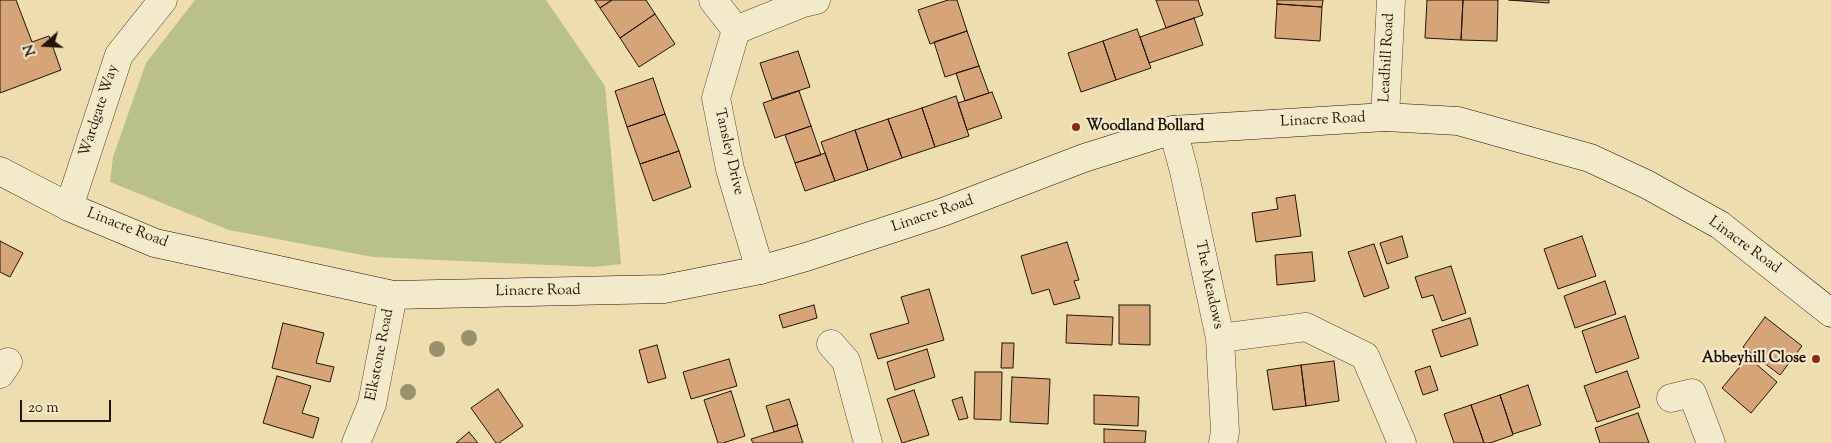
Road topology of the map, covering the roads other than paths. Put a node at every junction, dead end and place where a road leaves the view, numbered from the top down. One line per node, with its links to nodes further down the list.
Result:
1 (163, 0): 9 (street, Wardgate Way)
2 (713, 0): 5 (street)
3 (816, 0): 5 (street)
4 (1391, 0): 6 (street, Leadhill Road)
5 (736, 30): 10 (street, Tansley Drive)
6 (1385, 117): 7 (street, Linacre Road); 12 (street, Linacre Road)
7 (1173, 130): 10 (street, Linacre Road); 13 (street, The Meadows)
8 (0, 171): 9 (street, Linacre Road)
9 (69, 207): 11 (street, Linacre Road)
10 (760, 270): 11 (street, Linacre Road)
11 (393, 295): 16 (street, Elkstone Road)
12 (1831, 313)
13 (1220, 338): 18 (street, The Meadows); 19 (street)
14 (831, 344): 17 (street)
15 (1671, 398): 20 (street)
16 (356, 443)
17 (868, 443)
18 (1223, 443)
19 (1402, 443)
20 (1711, 443)

